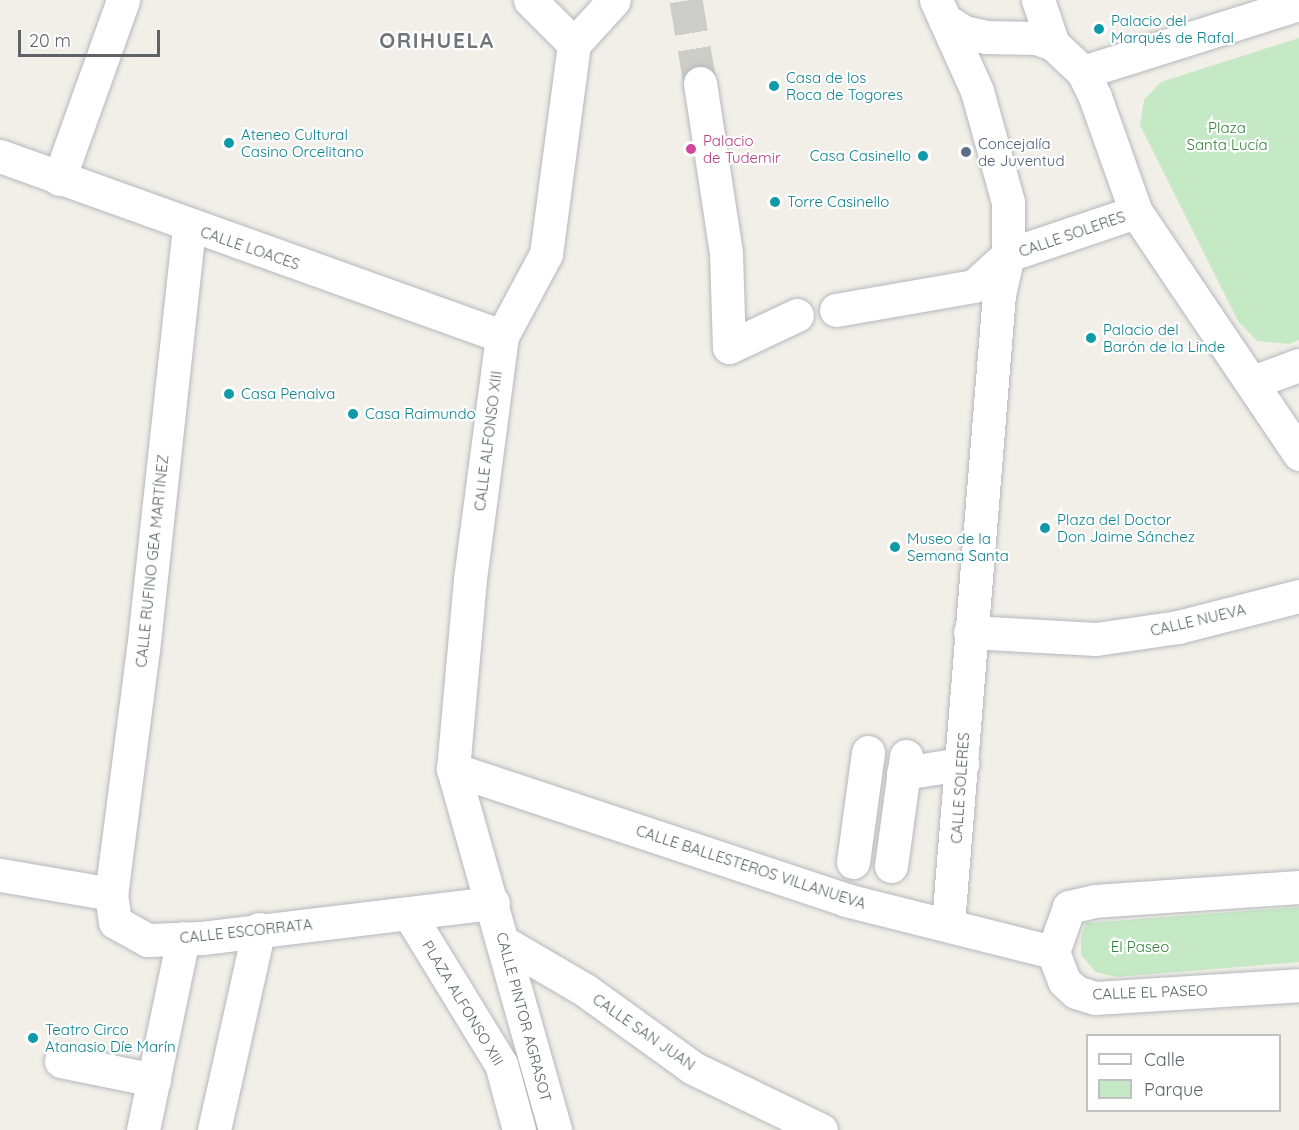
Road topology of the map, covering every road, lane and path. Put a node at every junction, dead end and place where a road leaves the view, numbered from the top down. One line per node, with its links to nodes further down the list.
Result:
1 (123, 0): 12 (street)
2 (530, 0): 7 (street)
3 (614, 0): 7 (street)
4 (1038, 0): 8 (street)
5 (1299, 4): 9 (street)
6 (941, 10): 8 (street); 15 (street, CALLE SOLERES)
7 (574, 44): 18 (street, CALLE ALFONSO XIII)
8 (1053, 44): 9 (street)
9 (1083, 72): 13 (street)
10 (700, 84): 17 (street)
11 (0, 156): 12 (street, CALLE LOACES)
12 (59, 179): 14 (street, CALLE LOACES)
13 (1136, 212): 15 (street, CALLE SOLERES); 20 (street)
14 (189, 227): 18 (street, CALLE LOACES); 31 (street, CALLE RUFINO GEA MARTÍNEZ)
15 (1008, 255): 16 (street); 23 (street, CALLE SOLERES)
16 (836, 310)
17 (797, 315)
18 (502, 336): 26 (street, CALLE ALFONSO XIII)
19 (1299, 365): 20 (street)
20 (1253, 382): 21 (street)
21 (1299, 454)
22 (1299, 596): 23 (street, CALLE NUEVA)
23 (969, 642): 25 (street, CALLE SOLERES)
24 (868, 752): 27 (street)
25 (962, 764): 28 (street); 34 (street, CALLE SOLERES)
26 (453, 769): 32 (street, CALLE ALFONSO XIII); 34 (street, CALLE BALLESTEROS VILLANUEVA)
27 (853, 862)
28 (891, 866)
29 (0, 876): 31 (street)
30 (1299, 887): 38 (street)
31 (111, 894): 36 (street, CALLE ESCORRATA)
32 (493, 903): 33 (street, CALLE ESCORRATA); 37 (street, CALLE PINTOR AGRASOT)
33 (409, 914): 35 (street, CALLE ESCORRATA); 44 (street, PLAZA ALFONSO XIII)
34 (948, 924): 38 (street, CALLE BALLESTEROS VILLANUEVA)
35 (259, 929): 36 (street, CALLE ESCORRATA); 43 (street)
36 (183, 938): 41 (street)
37 (503, 942): 45 (street, CALLE PINTOR AGRASOT); 46 (street, CALLE SAN JUAN)
38 (1053, 951): 39 (street, CALLE EL PASEO)
39 (1299, 985)
40 (61, 1060): 41 (street)
41 (154, 1080): 42 (street)
42 (143, 1130)
43 (214, 1130)
44 (519, 1130)
45 (555, 1130)
46 (821, 1130)

